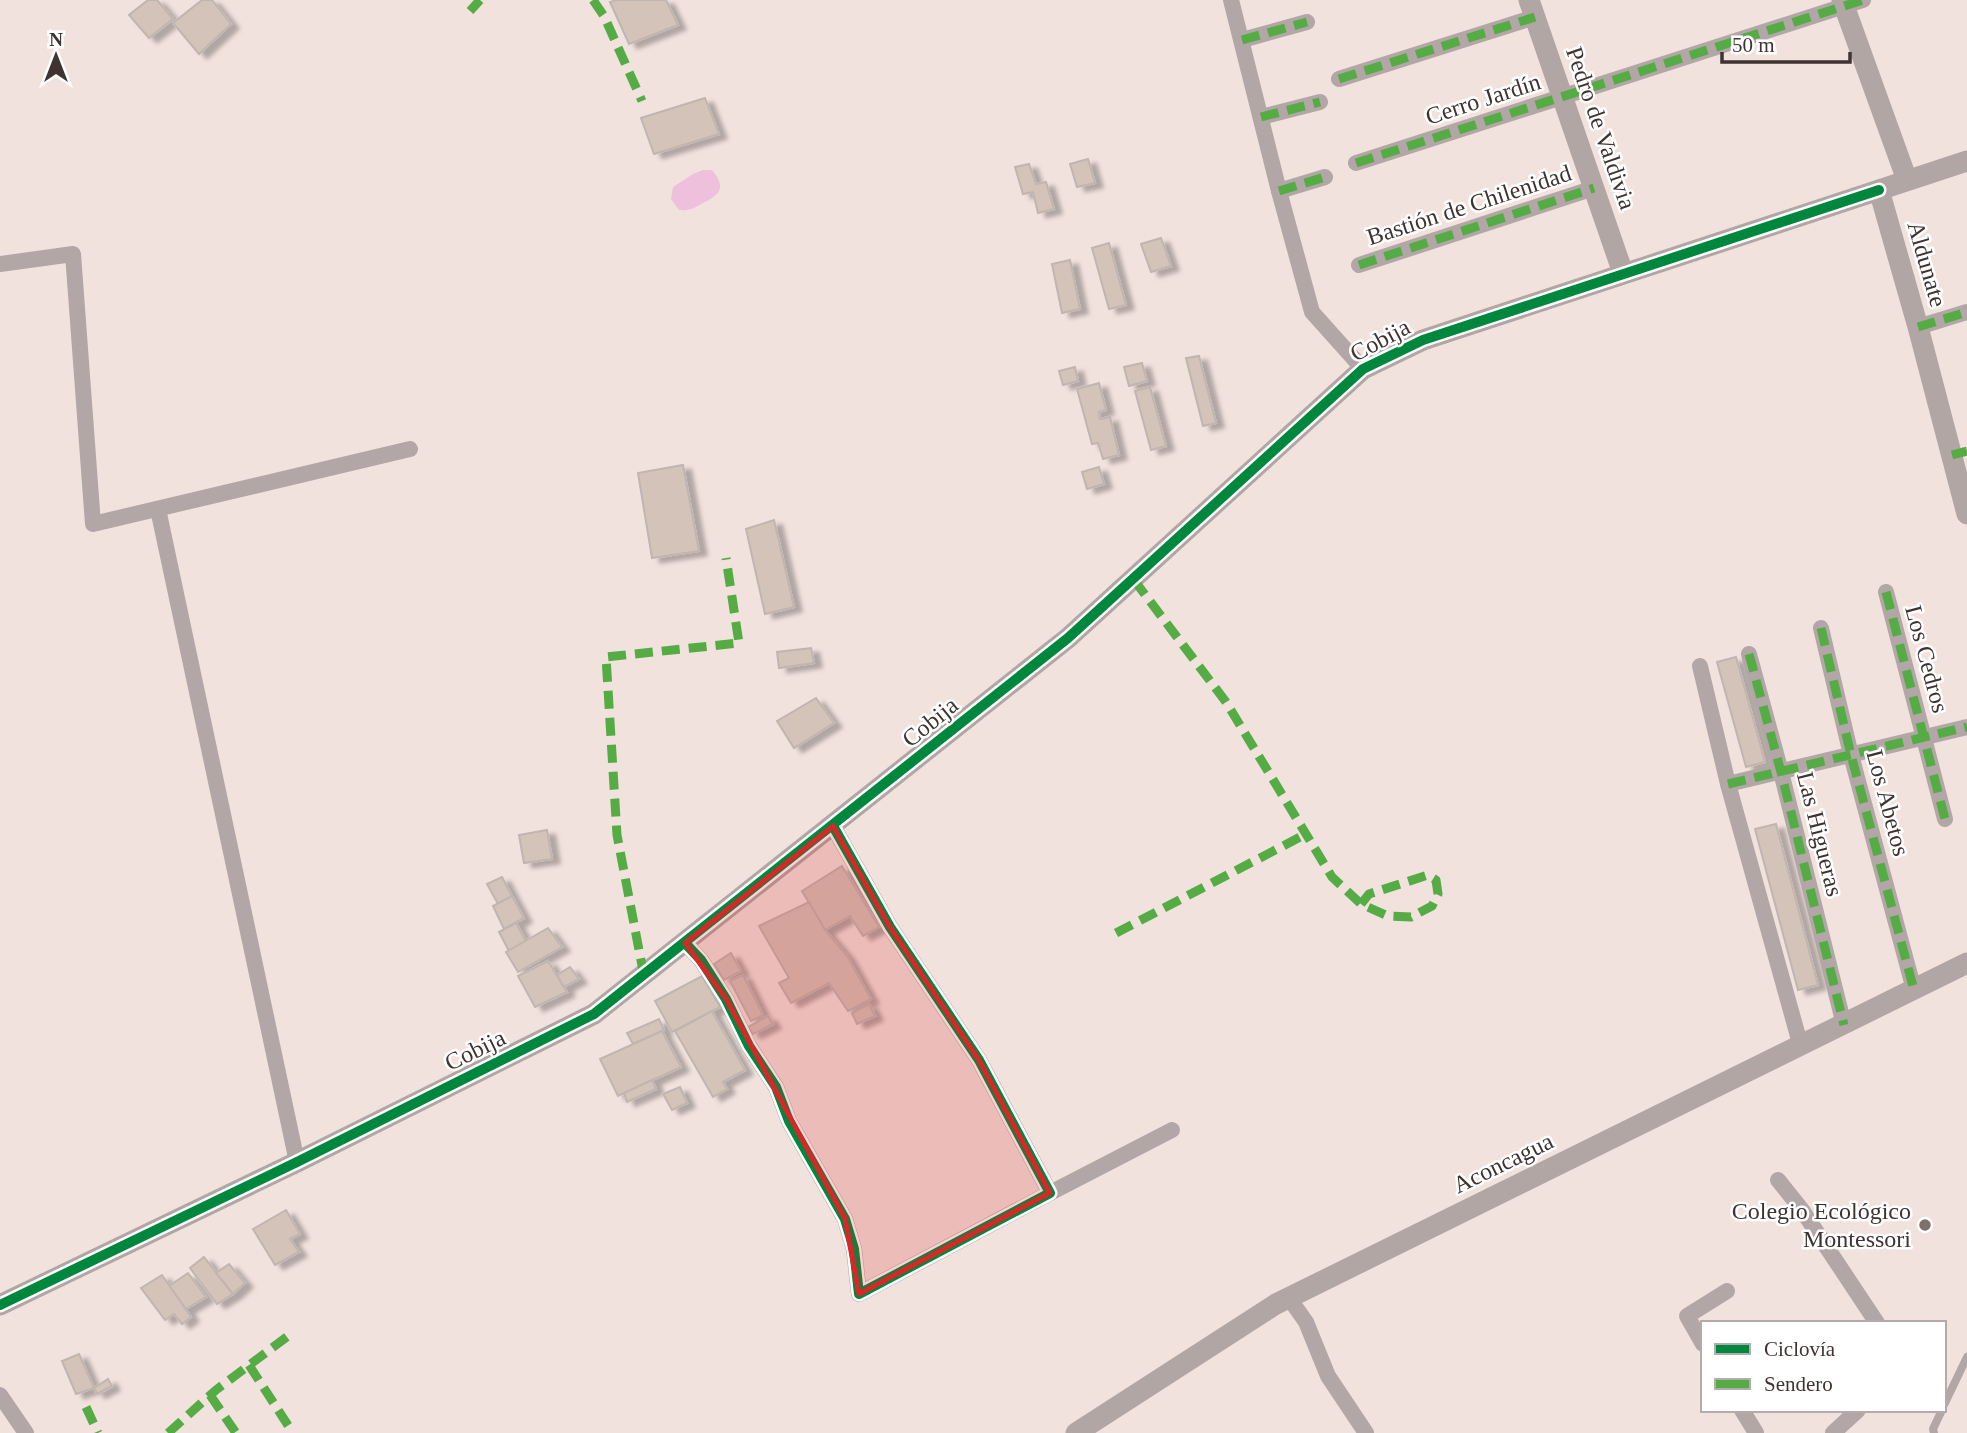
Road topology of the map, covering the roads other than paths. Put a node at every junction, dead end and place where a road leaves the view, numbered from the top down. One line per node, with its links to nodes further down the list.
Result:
1 (1231, 0): 5 (street)
2 (1850, 2): 7 (street, Cerro Jardín); 13 (street)
3 (1532, 8): 6 (street); 7 (street, Pedro de Valdivia)
4 (1307, 22): 5 (street)
5 (1242, 40): 9 (street)
6 (1339, 79)
7 (1562, 97): 11 (street, Cerro Jardín); 14 (street, Pedro de Valdivia)
8 (1320, 102): 9 (street)
9 (1261, 117): 16 (street)
10 (1967, 161): 13 (street, Cobija)
11 (1356, 163)
12 (1325, 177): 16 (street)
13 (1907, 180): 15 (street, Cobija)
14 (1594, 188): 18 (street, Bastión de Chilenidad); 19 (street, Pedro de Valdivia)
15 (1879, 190): 19 (street, Cobija); 21 (street, Aldunate)
16 (1279, 191): 22 (street)
17 (0, 264): 25 (street)
18 (1359, 265)
19 (1623, 273): 22 (street, Cobija)
20 (1967, 312): 21 (street)
21 (1918, 327): 24 (street, Aldunate)
22 (1363, 369): 37 (street, Cobija)
23 (410, 450): 25 (street)
24 (1959, 453): 26 (street, Aldunate)
25 (158, 509): 44 (street)
26 (1967, 514)
27 (1886, 592): 32 (street, Los Cedros)
28 (1821, 628): 33 (street, Los Abetos)
29 (1749, 654): 34 (street, Las Higueras)
30 (1700, 666): 35 (street)
31 (1967, 727): 32 (street)
32 (1924, 737): 33 (street); 36 (street, Los Cedros)
33 (1851, 755): 34 (street); 40 (street, Los Abetos)
34 (1781, 772): 35 (street); 41 (street, Las Higueras)
35 (1728, 784): 42 (street)
36 (1945, 819)
37 (833, 826): 38 (street, Cobija); 46 (street)
38 (685, 943): 44 (street, Cobija); 46 (street)
39 (1967, 963): 40 (street, Aconcagua)
40 (1914, 990): 41 (street, Aconcagua)
41 (1844, 1025): 42 (street, Aconcagua)
42 (1801, 1047): 48 (street, Aconcagua)
43 (1172, 1130): 46 (street)
44 (297, 1162): 49 (street, Cobija)
45 (1778, 1180): 50 (street)
46 (1049, 1192)
47 (1727, 1291): 51 (street)
48 (1289, 1298): 58 (street); 60 (street, Aconcagua)
49 (0, 1305)
50 (1876, 1321)
51 (1701, 1340)
52 (1967, 1357): 54 (lane)
53 (0, 1395): 59 (street)
54 (1946, 1401)
55 (1743, 1412): 61 (street)
56 (1856, 1412): 62 (street)
57 (1941, 1412): 63 (lane)
58 (1361, 1430)
59 (26, 1433)
60 (1076, 1433)
61 (1756, 1433)
62 (1833, 1433)
63 (1934, 1433)

